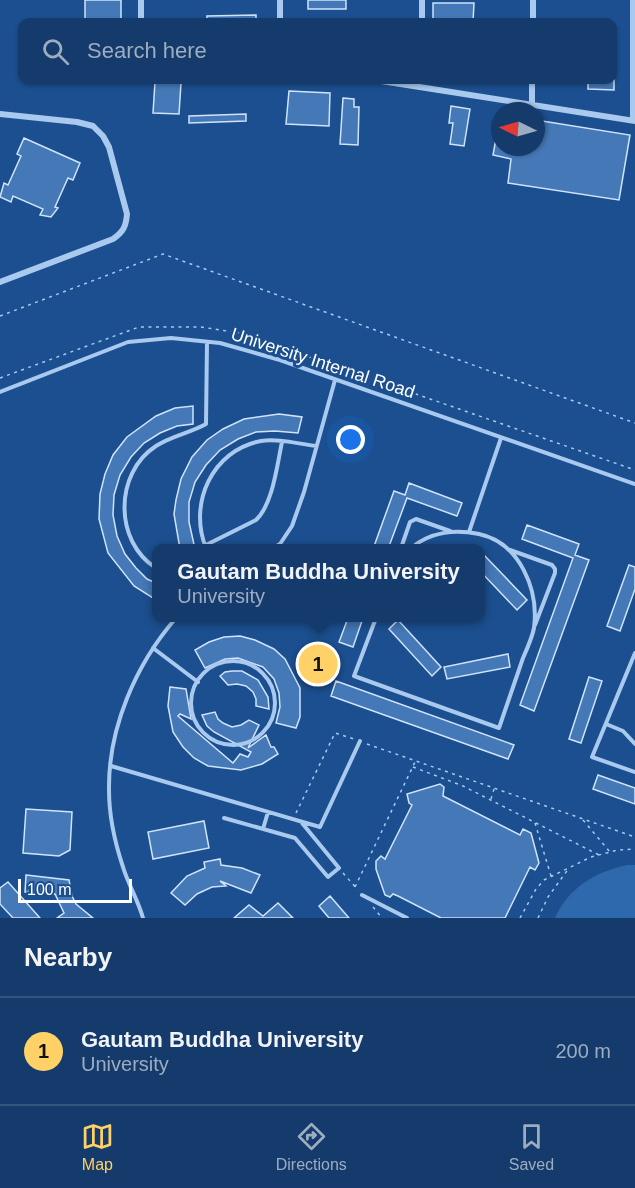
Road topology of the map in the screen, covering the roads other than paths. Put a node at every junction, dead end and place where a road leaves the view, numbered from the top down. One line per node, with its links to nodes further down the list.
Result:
1 (141, 0): 6 (street)
2 (280, 0): 7 (street)
3 (422, 0): 8 (street)
4 (533, 0): 9 (street)
5 (633, 0): 16 (street)
6 (141, 18)
7 (280, 18)
8 (422, 18)
9 (533, 18)
10 (427, 84): 12 (street)
11 (532, 84): 13 (street)
12 (522, 102)
13 (532, 102)
14 (545, 106): 16 (street)
15 (0, 114): 17 (street)
16 (634, 120)
17 (0, 282)
18 (207, 341): 19 (lane, University Internal Road); 20 (lane, University Internal Road); 33 (lane)
19 (335, 380): 21 (lane, University Internal Road); 23 (lane)
20 (0, 392)
21 (501, 438): 24 (lane, University Internal Road); 26 (lane)
22 (282, 442): 23 (lane); 27 (lane); 28 (lane)
23 (316, 446): 29 (lane)
24 (635, 484)
25 (452, 532): 26 (lane); 30 (lane); 31 (lane)
26 (470, 532): 32 (lane)
27 (205, 544)
28 (211, 544)
29 (280, 544)
30 (403, 544)
31 (417, 544)
32 (509, 550): 36 (lane); 36 (lane)
33 (152, 564)
34 (173, 622): 37 (lane)
35 (374, 622): 36 (lane)
36 (534, 628)
37 (153, 648): 39 (lane); 43 (lane)
38 (635, 653): 40 (lane)
39 (198, 682): 39 (lane)
40 (606, 724): 42 (lane); 44 (lane)
41 (360, 741): 47 (lane)
42 (635, 744)
43 (111, 766): 45 (lane); 50 (lane)
44 (635, 772)
45 (268, 812): 47 (lane); 48 (lane)
46 (224, 818): 48 (lane)
47 (302, 822): 48 (lane)
48 (263, 829)
49 (362, 895): 51 (lane)
50 (143, 918)
51 (407, 918)

